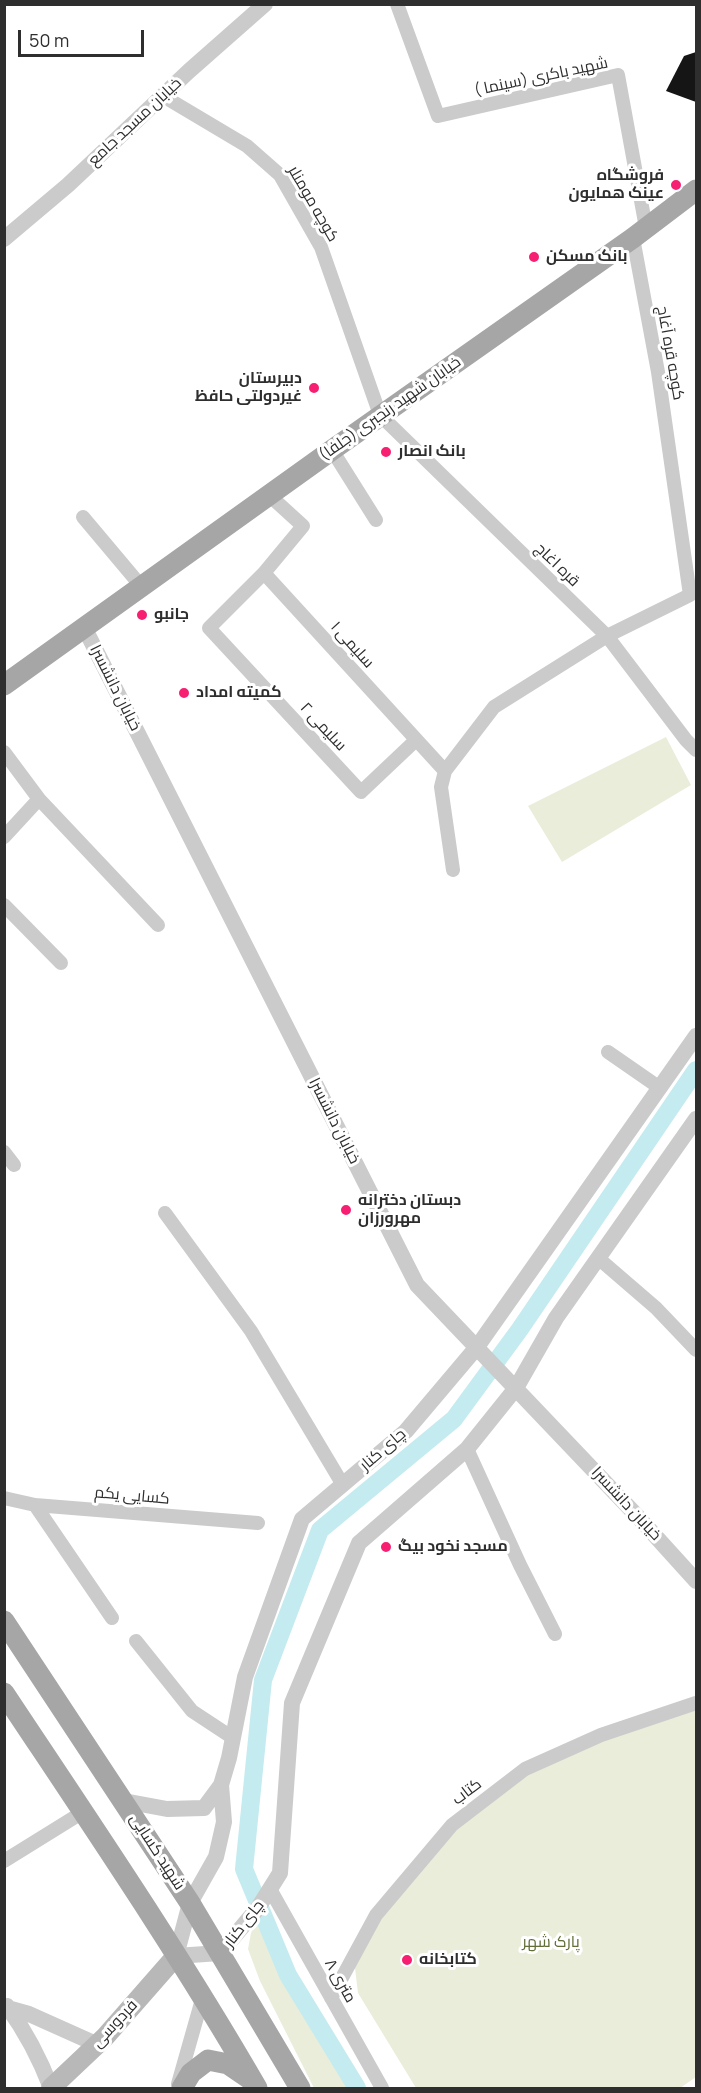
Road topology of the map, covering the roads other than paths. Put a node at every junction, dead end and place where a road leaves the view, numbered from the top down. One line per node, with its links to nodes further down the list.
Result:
1 (265, 4): 3 (street, خیابان مسجد جامع)
2 (397, 4): 5 (street, شهید باکری (سینما ))
3 (163, 96): 6 (street, خیابان مسجد جامع); 7 (street, کوچه مومنلر)
4 (696, 190): 5 (main road, خیابان شهید رنجبری (جلفا))
5 (639, 233): 7 (main road, خیابان شهید رنجبری (جلفا)); 13 (street, کوچه قره آغاج)
6 (4, 239)
7 (380, 415): 8 (main road, خیابان شهید رنجبری (جلفا)); 17 (street, قره اغاج)
8 (332, 450): 9 (main road, خیابان شهید رنجبری (جلفا)); 11 (street)
9 (269, 495): 14 (street); 15 (main road, خیابان شهید رنجبری (جلفا))
10 (83, 517): 15 (street)
11 (376, 520)
12 (696, 539): 13 (street)
13 (682, 543): 17 (street, کوچه قره آغاج)
14 (264, 573): 19 (street, سلیمی ۱); 19 (street, سلیمی ۲)
15 (141, 586): 16 (main road, خیابان شهید رنجبری (جلفا))
16 (84, 627): 18 (main road, خیابان شهید رنجبری (جلفا)); 37 (street, خیابان دانشسرا)
17 (607, 636): 20 (street, قره اغاج); 22 (street)
18 (4, 685)
19 (416, 740): 22 (street, سلیمی ۱)
20 (696, 750)
21 (4, 753): 23 (street)
22 (445, 771): 25 (street)
23 (39, 799): 24 (street); 27 (street)
24 (4, 837)
25 (453, 870)
26 (4, 905): 28 (street)
27 (158, 924)
28 (61, 963)
29 (696, 1036): 31 (street, چای کنار)
30 (608, 1052): 31 (street)
31 (660, 1088): 37 (street, چای کنار)
32 (694, 1127): 36 (street, چای کنار)
33 (4, 1152): 34 (street)
34 (14, 1165)
35 (165, 1213): 41 (street)
36 (598, 1258): 38 (street); 39 (street, چای کنار)
37 (477, 1347): 39 (street, خیابان دانشسرا); 41 (street, چای کنار)
38 (696, 1350)
39 (516, 1388): 40 (street, چای کنار); 45 (street, خیابان دانشسرا)
40 (468, 1449): 48 (street); 57 (street, چای کنار)
41 (343, 1485): 52 (street, چای کنار)
42 (5, 1498): 43 (street, کسایی یکم)
43 (35, 1504): 44 (street, کسایی یکم); 46 (street)
44 (258, 1523)
45 (696, 1581)
46 (112, 1618)
47 (4, 1621): 54 (main road, شهید کسایی)
48 (555, 1635)
49 (136, 1641): 52 (street)
50 (4, 1693): 55 (main road)
51 (696, 1703): 62 (street, کتاب)
52 (233, 1738): 53 (street, چای کنار)
53 (221, 1785): 54 (street); 58 (street, چای کنار)
54 (124, 1801): 58 (main road, شهید کسایی)
55 (83, 1812): 56 (street); 60 (main road)
56 (4, 1861)
57 (270, 1889): 59 (street, چای کنار); 62 (street, ۸ متری)
58 (190, 1903): 59 (main road, شهید کسایی); 60 (street, چای کنار)
59 (220, 1953): 60 (street, چای کنار); 69 (main road, شهید کسایی)
60 (176, 1956): 61 (main road); 64 (main road, فردوسی)
61 (203, 1996): 65 (main road); 67 (street)
62 (331, 1998): 70 (street, ۸ متری)
63 (6, 2006): 64 (street); 66 (street)
64 (96, 2044): 66 (main road, فردوسی)
65 (255, 2085): 68 (main road)
66 (51, 2088)
67 (177, 2088)
68 (182, 2088)
69 (300, 2088)
70 (382, 2088)

